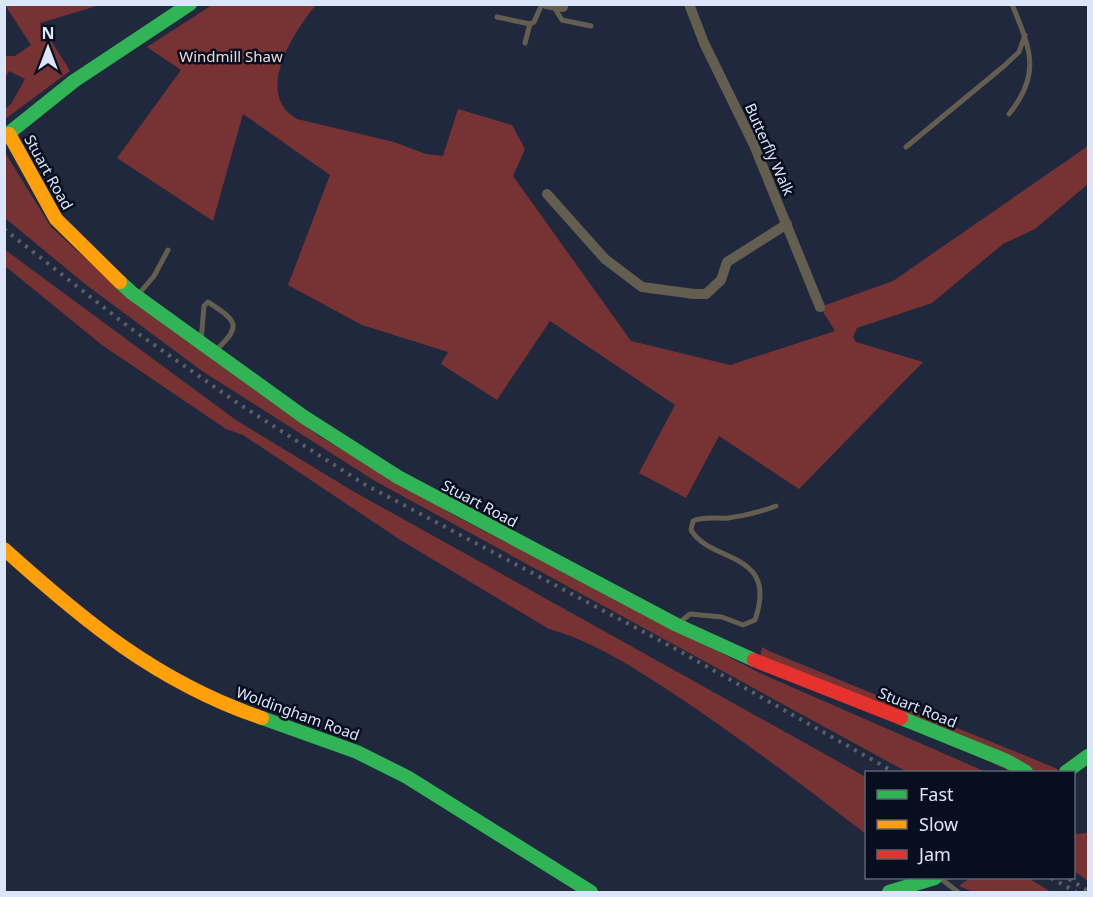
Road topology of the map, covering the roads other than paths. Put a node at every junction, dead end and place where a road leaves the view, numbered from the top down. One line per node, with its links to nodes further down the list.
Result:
1 (190, 4): 11 (street)
2 (689, 4): 14 (street, Butterfly Walk)
3 (1012, 4): 8 (lane)
4 (552, 5): 6 (lane); 7 (lane)
5 (497, 17): 6 (lane)
6 (530, 24): 9 (lane)
7 (591, 26)
8 (1025, 35): 10 (lane); 12 (lane)
9 (525, 43)
10 (1009, 114)
11 (7, 136): 16 (street, Stuart Road)
12 (906, 147)
13 (548, 194): 14 (street)
14 (787, 224): 17 (street, Butterfly Walk)
15 (168, 250): 16 (lane)
16 (136, 296): 18 (street, Stuart Road)
17 (820, 307)
18 (201, 342): 19 (street, Stuart Road); 19 (lane)
19 (214, 352): 22 (street, Stuart Road)
20 (776, 506): 22 (lane)
21 (4, 549): 28 (street, Woldingham Road)
22 (677, 625): 24 (street, Stuart Road)
23 (1089, 756): 25 (street)
24 (1024, 771)
25 (1067, 771)
26 (934, 879): 29 (street)
27 (939, 879): 30 (lane)
28 (591, 892)
29 (889, 892)
30 (958, 892)

